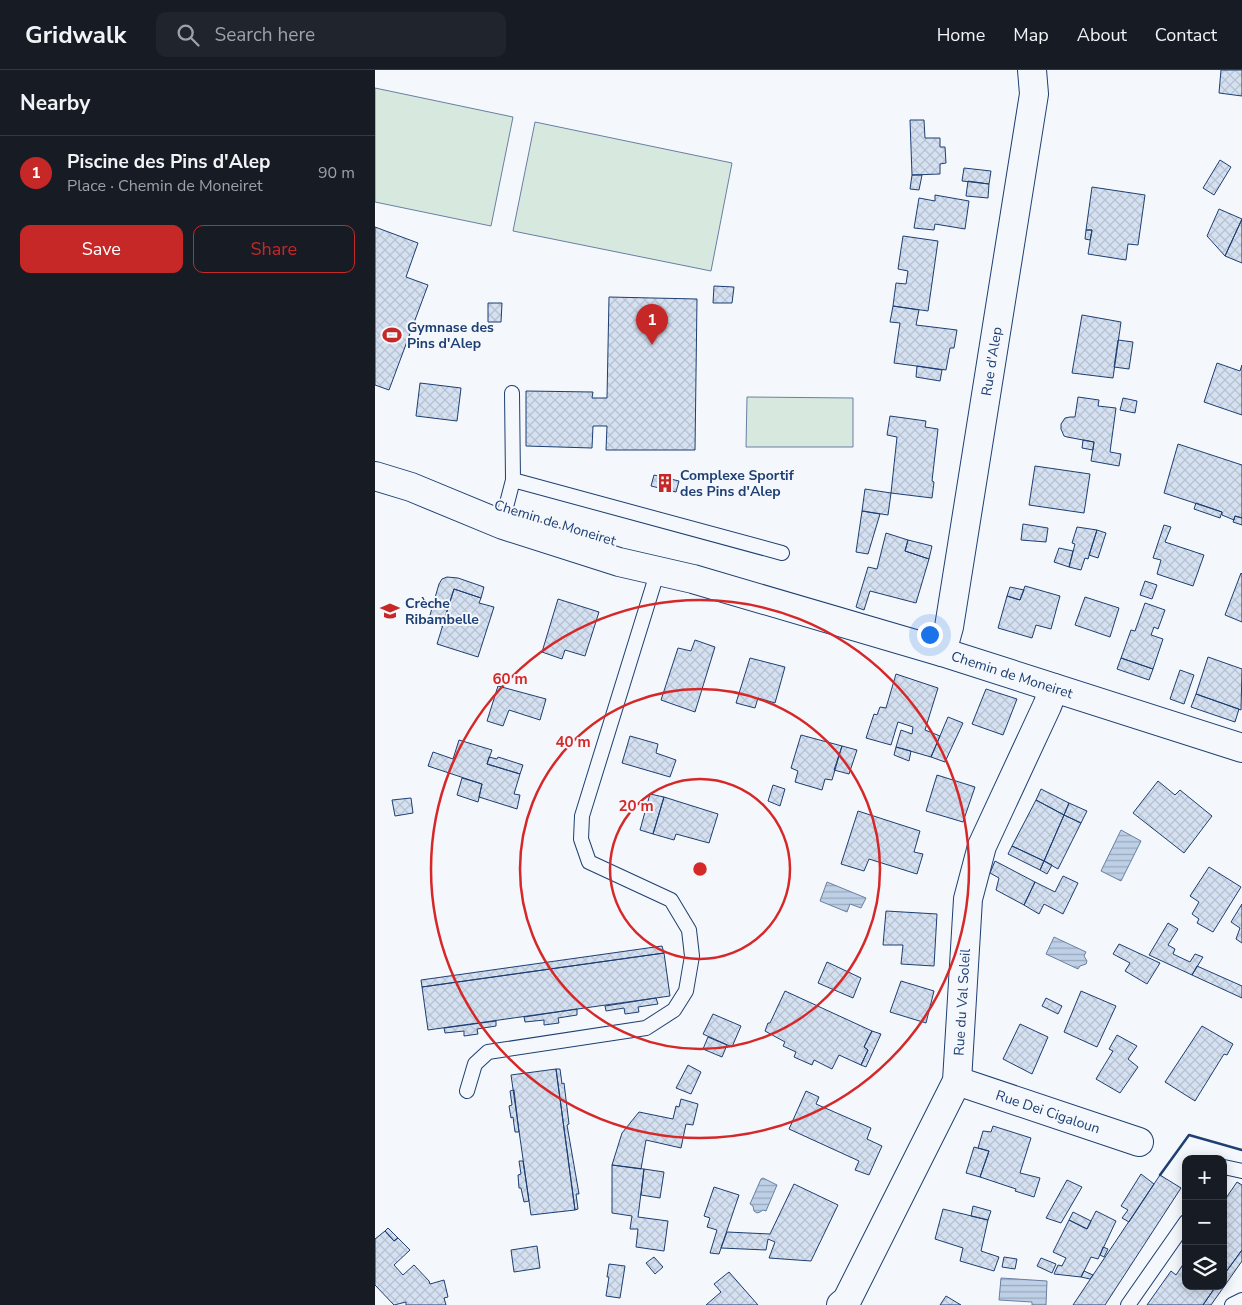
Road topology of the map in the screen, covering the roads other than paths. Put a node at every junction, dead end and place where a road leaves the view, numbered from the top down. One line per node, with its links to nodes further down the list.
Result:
1 (1032, 70): 9 (street, Rue d'Alep)
2 (512, 393): 4 (lane)
3 (375, 476): 5 (street, Chemin de Moneiret)
4 (513, 480): 6 (lane); 7 (lane)
5 (411, 487): 6 (street, Chemin de Moneiret); 8 (street, Chemin de Moneiret)
6 (506, 507): 8 (street, Chemin de Moneiret)
7 (782, 552)
8 (660, 565): 9 (street, Chemin de Moneiret); 13 (lane)
9 (942, 652): 10 (street, Chemin de Moneiret)
10 (1054, 688): 11 (street, Chemin de Moneiret); 12 (street, Rue du Val Soleil)
11 (1242, 748)
12 (957, 1080): 14 (street, Rue Dei Cigaloun); 19 (street, Rue du Val Soleil)
13 (467, 1091)
14 (1139, 1142)
15 (1227, 1168): 16 (lane)
16 (1242, 1171)
17 (1182, 1228): 20 (lane)
18 (1242, 1300): 21 (lane)
19 (841, 1305)
20 (1128, 1305)
21 (1232, 1305)

